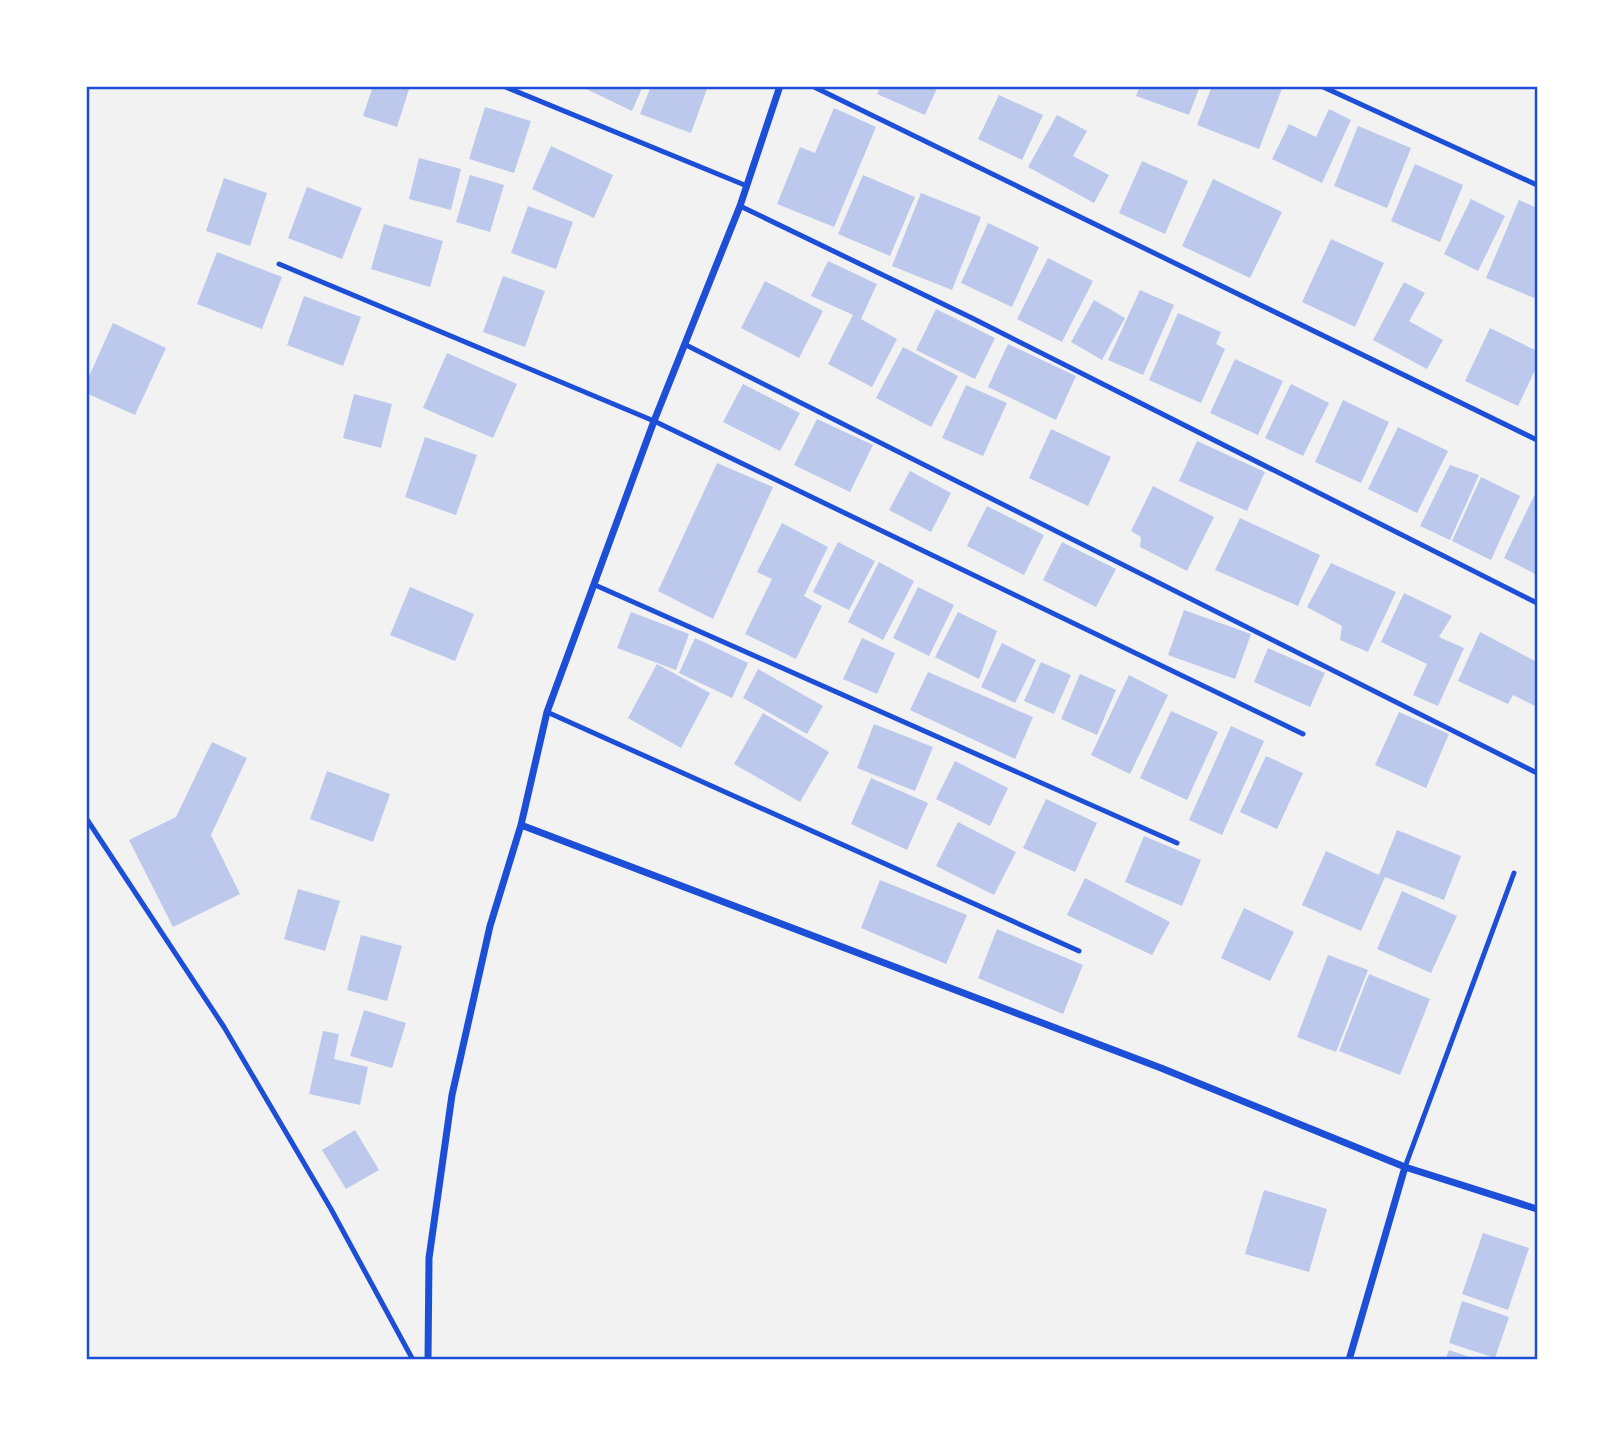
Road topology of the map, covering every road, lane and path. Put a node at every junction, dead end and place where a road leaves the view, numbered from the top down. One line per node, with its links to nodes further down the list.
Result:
1 (503, 86): 6 (lane)
2 (780, 86): 6 (street)
3 (812, 86): 11 (lane)
4 (1321, 86): 5 (lane)
5 (1537, 185)
6 (747, 186): 7 (street)
7 (740, 206): 9 (street); 13 (lane)
8 (279, 264): 10 (lane)
9 (686, 345): 10 (street); 16 (lane)
10 (654, 421): 12 (street); 15 (lane)
11 (1537, 440)
12 (595, 585): 14 (street); 19 (lane)
13 (1537, 603)
14 (547, 712): 18 (street); 21 (lane)
15 (1303, 734)
16 (1537, 773)
17 (86, 818): 24 (lane)
18 (521, 825): 22 (street); 25 (street)
19 (1177, 843)
20 (1514, 873): 22 (lane)
21 (1079, 951)
22 (1405, 1167): 23 (street); 26 (street)
23 (1537, 1209)
24 (413, 1360)
25 (428, 1360)
26 (1349, 1360)

